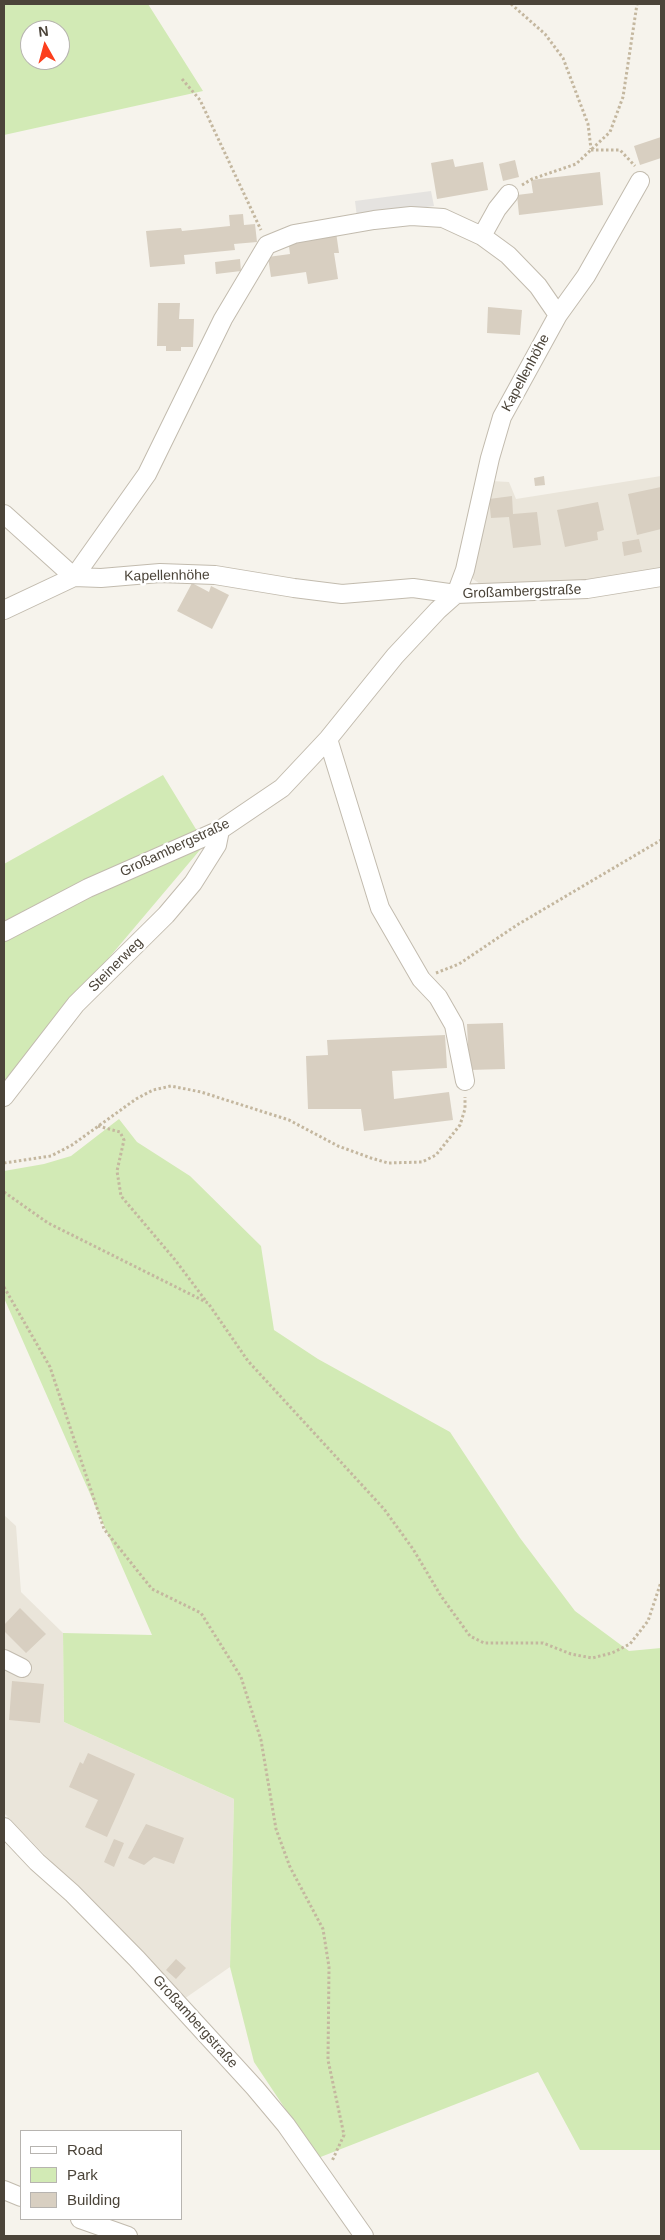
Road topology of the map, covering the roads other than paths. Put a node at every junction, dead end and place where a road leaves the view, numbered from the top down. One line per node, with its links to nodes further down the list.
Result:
1 (640, 182): 4 (street, Kapellenhöhe)
2 (509, 194): 3 (street)
3 (482, 236): 4 (street); 6 (street)
4 (558, 315): 8 (street, Kapellenhöhe)
5 (4, 514): 6 (street)
6 (74, 577): 8 (street, Kapellenhöhe); 9 (street)
7 (661, 577): 8 (street, Großambergstraße)
8 (456, 594): 10 (street, Großambergstraße)
9 (4, 610)
10 (328, 739): 11 (street, Großambergstraße); 13 (street)
11 (220, 830): 12 (street, Großambergstraße); 14 (street, Steinerweg)
12 (4, 932)
13 (465, 1081)
14 (4, 1097)
15 (4, 1659): 16 (street)
16 (22, 1668)
17 (4, 1827): 22 (street, Großambergstraße)
18 (4, 2190): 19 (street)
19 (20, 2197)
20 (83, 2220): 21 (street)
21 (128, 2236)
22 (364, 2236)

